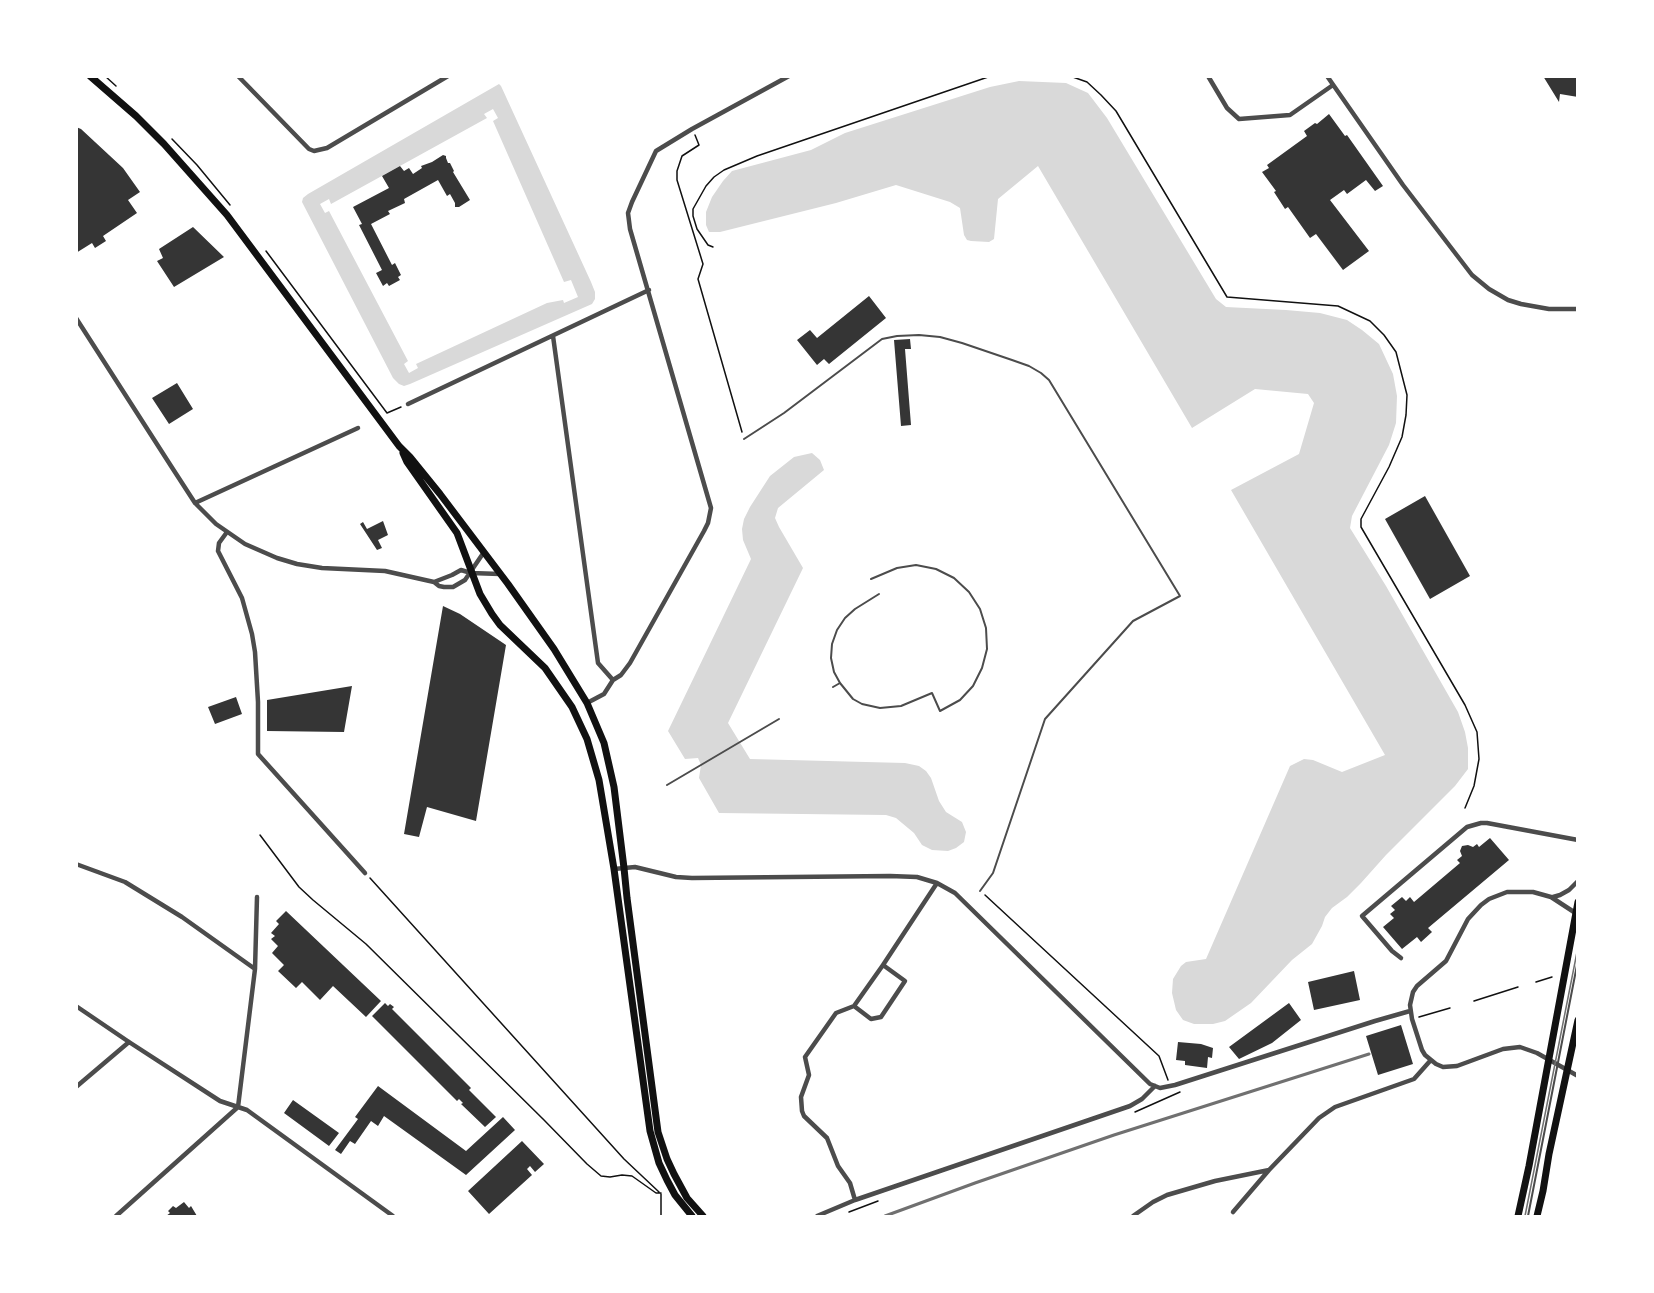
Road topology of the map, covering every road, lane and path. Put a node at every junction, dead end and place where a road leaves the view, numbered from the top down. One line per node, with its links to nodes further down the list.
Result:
1 (90, 76): 22 (main road)
2 (238, 76): 10 (street)
3 (248, 76): 10 (street)
4 (448, 76): 10 (street)
5 (789, 76): 12 (street)
6 (991, 76): 13 (path)
7 (1070, 76): 37 (path)
8 (1208, 76): 11 (street)
9 (1327, 76): 11 (street)
10 (243, 81)
11 (1333, 85): 15 (street)
12 (692, 129): 14 (street); 21 (path)
13 (713, 247)
14 (648, 290): 17 (street); 31 (street)
15 (1578, 309)
16 (76, 318): 23 (street)
17 (553, 336): 18 (street); 31 (street)
18 (408, 404): 19 (path)
19 (387, 413)
20 (358, 428): 23 (street)
21 (744, 439): 46 (lane)
22 (399, 446): 25 (main road); 26 (main road)
23 (195, 503): 24 (street)
24 (227, 532): 29 (street); 43 (street)
25 (484, 552): 26 (street); 27 (main road)
26 (471, 573): 27 (street); 29 (street); 29 (street); 42 (main road)
27 (500, 574): 34 (main road)
28 (871, 579): 32 (lane)
29 (434, 582)
30 (879, 594): 32 (lane)
31 (613, 680): 34 (street)
32 (840, 683): 33 (lane)
33 (833, 687)
34 (587, 703): 41 (main road)
35 (779, 719): 36 (lane)
36 (667, 785)
37 (1465, 808)
38 (260, 835): 76 (path)
39 (1578, 840): 51 (street)
40 (76, 864): 54 (street)
41 (624, 868): 42 (street); 45 (street); 83 (main road)
42 (614, 869): 82 (main road)
43 (365, 873): 76 (path)
44 (1578, 881): 48 (street)
45 (937, 883): 53 (street); 71 (street)
46 (980, 891): 72 (path)
47 (257, 897): 54 (street)
48 (1551, 897): 50 (street); 62 (street)
49 (1578, 902): 50 (main road)
50 (1576, 913): 66 (main road)
51 (1401, 958)
52 (1578, 960): 68 (lane)
53 (883, 965): 60 (street); 60 (street)
54 (255, 969): 74 (street)
55 (1552, 977): 56 (path)
56 (1536, 982)
57 (1518, 987): 58 (path)
58 (1474, 1001)
59 (76, 1006): 65 (street)
60 (854, 1006): 77 (street)
61 (1450, 1008): 63 (path)
62 (1410, 1011): 63 (street); 72 (street)
63 (1412, 1019): 67 (street)
64 (1578, 1020): 69 (main road)
65 (129, 1042): 73 (street); 74 (street)
66 (1548, 1060): 67 (street); 68 (street); 86 (main road)
67 (1430, 1061): 75 (street)
68 (1557, 1065): 69 (street); 87 (lane)
69 (1567, 1071): 70 (street); 88 (main road)
70 (1578, 1076)
71 (1155, 1086): 72 (street); 77 (street)
72 (1170, 1087)
73 (76, 1088)
74 (238, 1107): 79 (street); 80 (street)
75 (1269, 1170): 78 (street); 85 (street)
76 (661, 1194): 81 (path)
77 (855, 1200): 84 (street)
78 (1233, 1212)
79 (116, 1216)
80 (393, 1216)
81 (661, 1216)
82 (692, 1216)
83 (703, 1216)
84 (817, 1216)
85 (1133, 1216)
86 (1518, 1216)
87 (1528, 1216)
88 (1537, 1216)

